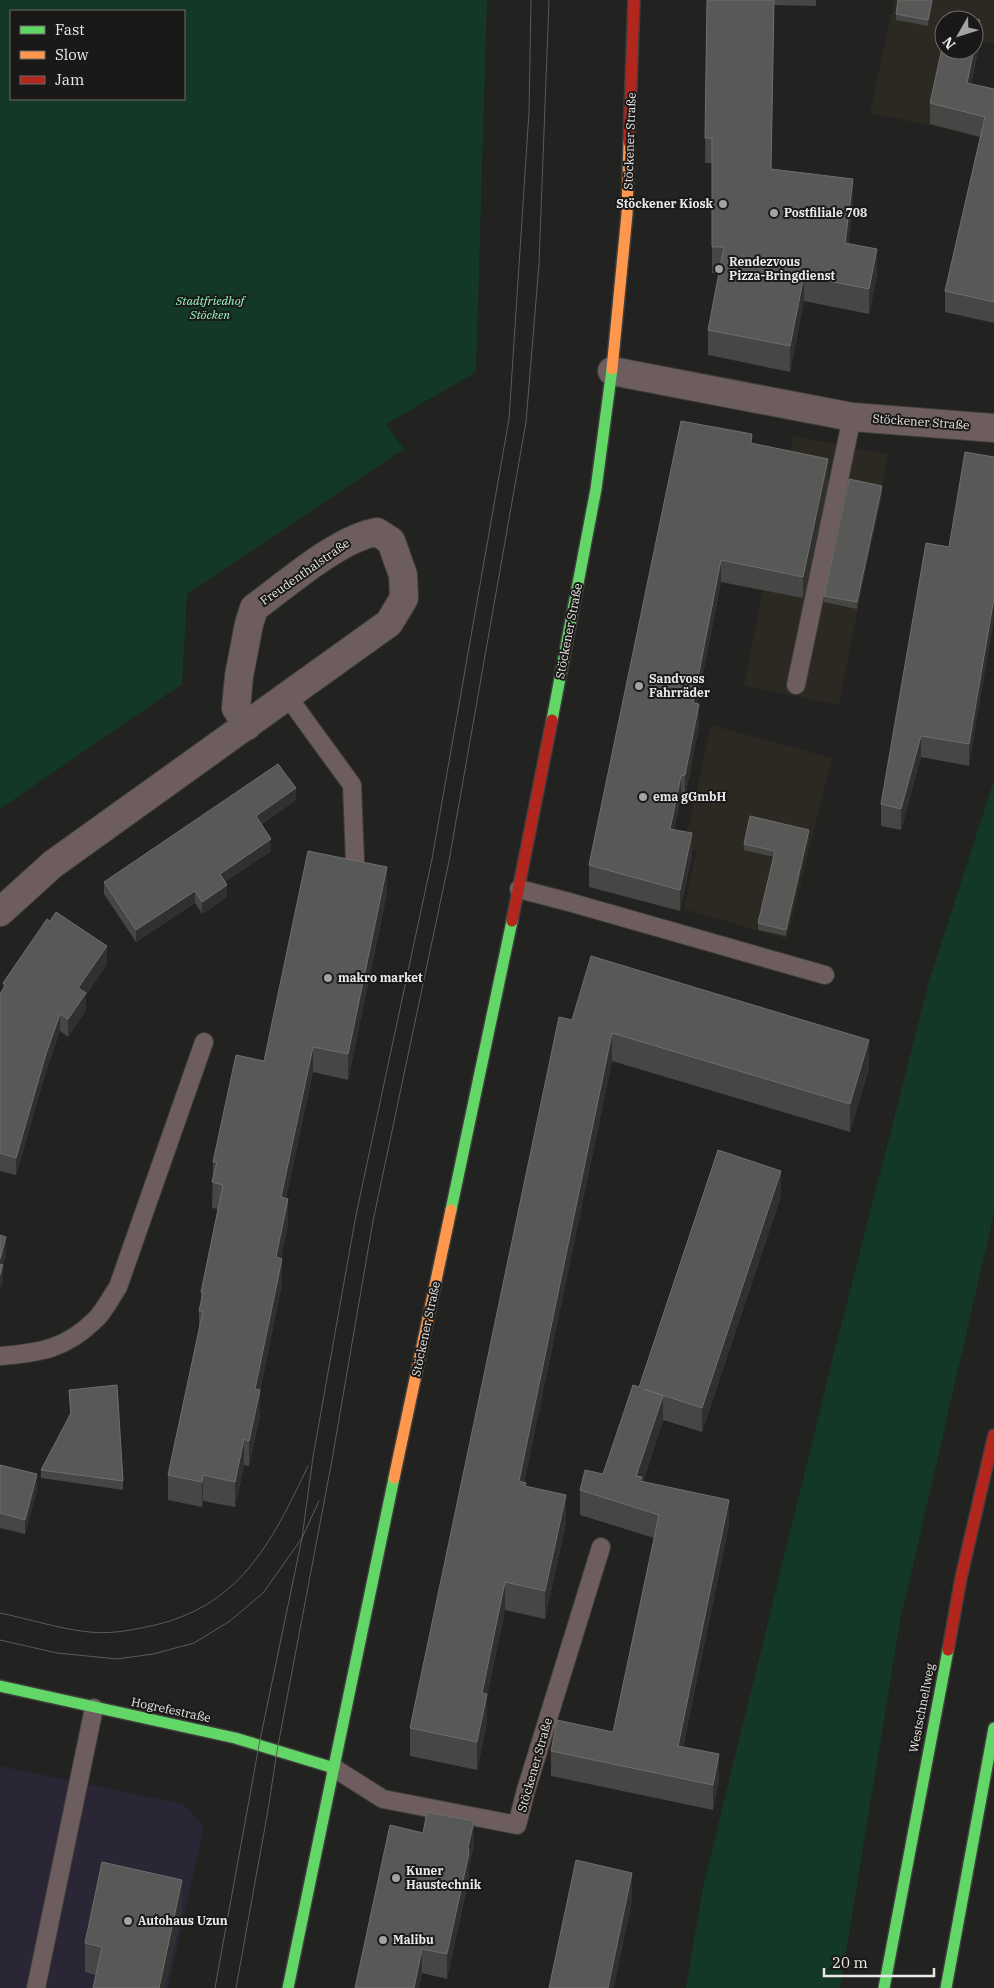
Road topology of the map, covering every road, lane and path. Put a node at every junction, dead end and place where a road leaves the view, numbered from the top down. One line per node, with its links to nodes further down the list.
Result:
1 (634, 0): 2 (main road, Stöckener Straße)
2 (612, 371): 3 (street, Stöckener Straße); 9 (main road, Stöckener Straße)
3 (852, 417): 4 (street, Stöckener Straße); 5 (lane)
4 (994, 428)
5 (796, 685)
6 (288, 697): 7 (street, Freudenthalstraße); 7 (street, Freudenthalstraße); 8 (lane)
7 (247, 726): 10 (street, Freudenthalstraße)
8 (355, 861)
9 (519, 890): 11 (lane); 19 (main road, Stöckener Straße)
10 (0, 912)
11 (825, 975)
12 (204, 1042): 13 (lane)
13 (0, 1356)
14 (994, 1435): 22 (main road, Westschnellweg)
15 (601, 1547): 19 (lane, Stöckener Straße)
16 (0, 1686): 17 (main road, Hogrefestraße)
17 (94, 1708): 19 (main road, Hogrefestraße); 20 (lane)
18 (994, 1728): 23 (main road)
19 (334, 1768): 21 (main road, Stöckener Straße)
20 (36, 1988)
21 (288, 1988)
22 (884, 1988)
23 (946, 1988)

